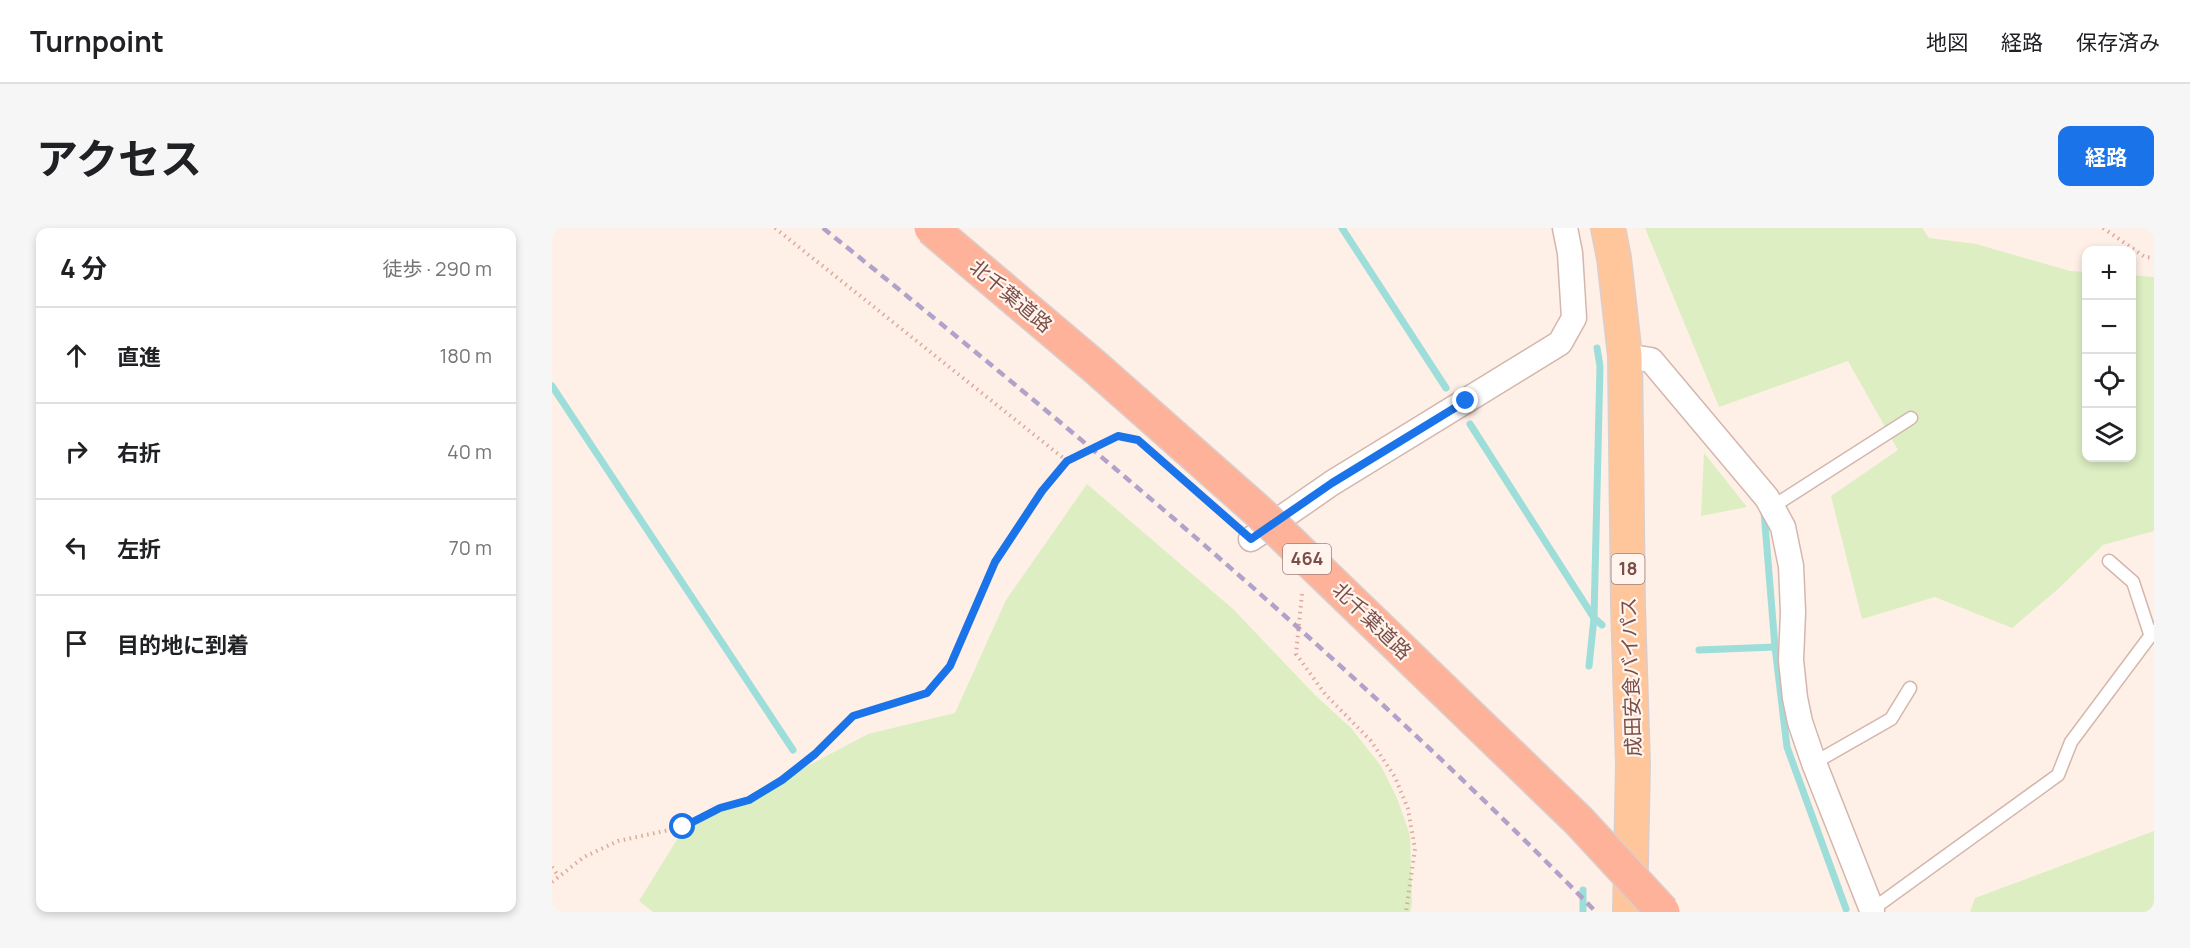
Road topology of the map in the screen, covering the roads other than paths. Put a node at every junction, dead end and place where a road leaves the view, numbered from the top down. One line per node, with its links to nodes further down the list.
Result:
1 (931, 228): 14 (highway, 北千葉道路 / 464, bridge)
2 (1564, 228): 7 (street)
3 (1608, 228): 4 (main road, 成田安食バイパス / 18)
4 (1625, 356): 6 (street); 13 (main road, 成田安食バイパス / 18)
5 (1911, 418): 6 (lane)
6 (1772, 507): 11 (street)
7 (1251, 539)
8 (2109, 561): 9 (lane)
9 (2152, 632): 12 (lane)
10 (1910, 688): 11 (lane)
11 (1814, 763): 12 (street)
12 (1871, 911)
13 (1630, 912)
14 (1663, 912)

